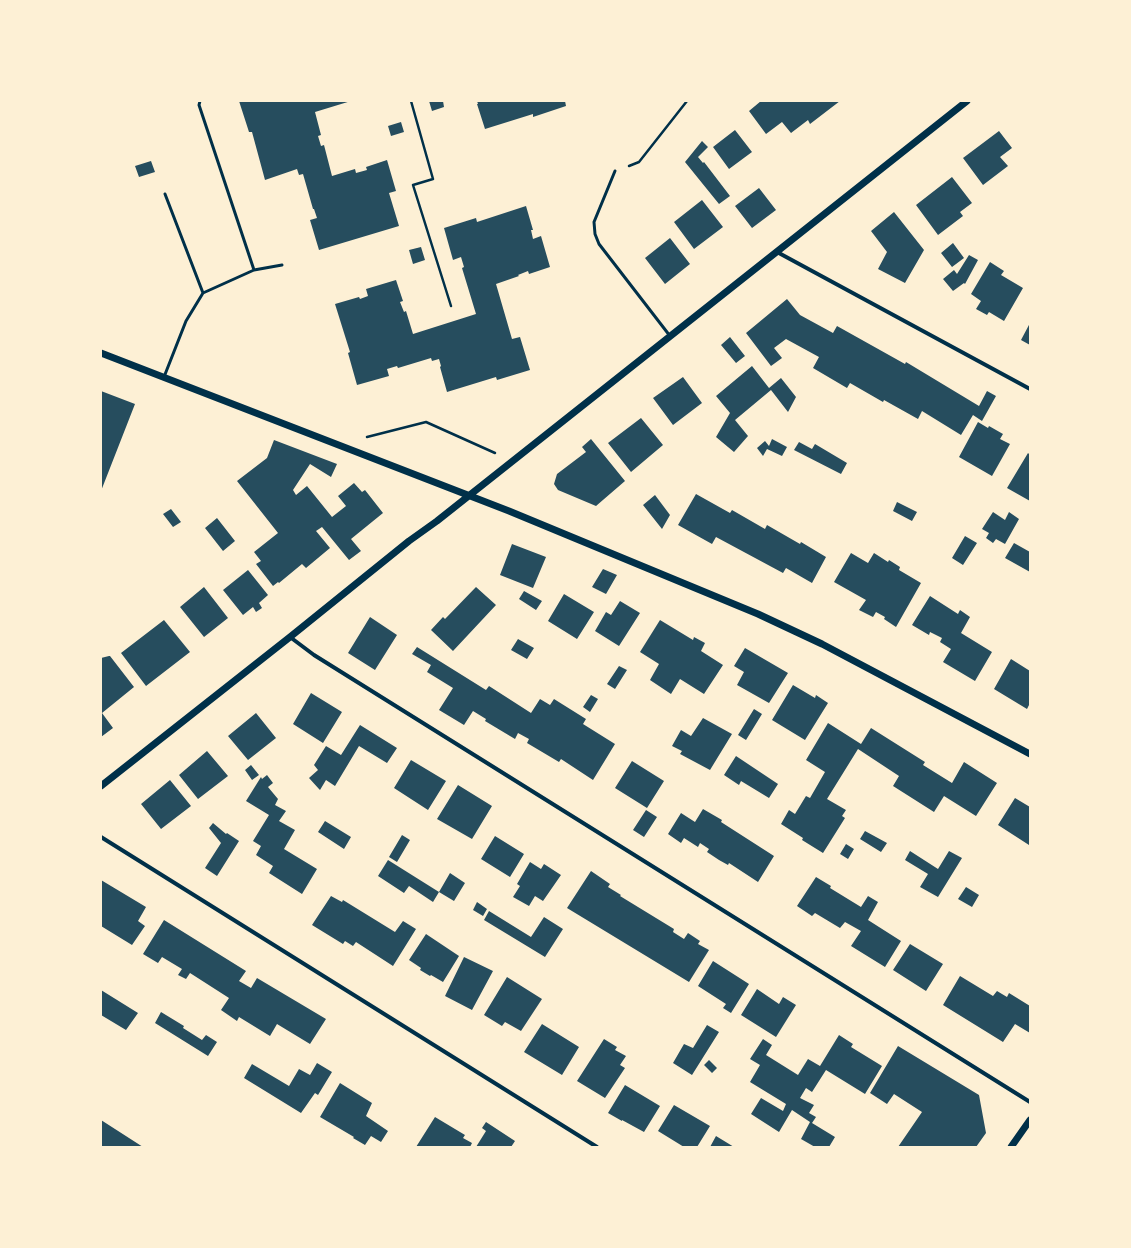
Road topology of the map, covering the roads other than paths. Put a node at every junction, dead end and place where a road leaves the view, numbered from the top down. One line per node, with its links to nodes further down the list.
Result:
1 (200, 101): 7 (lane)
2 (967, 101): 5 (street)
3 (615, 171): 9 (lane)
4 (165, 194): 8 (lane)
5 (776, 251): 9 (street); 12 (street)
6 (282, 265): 7 (lane)
7 (254, 270): 8 (lane)
8 (203, 293): 11 (lane)
9 (670, 336): 13 (street)
10 (101, 352): 11 (street)
11 (164, 377): 13 (street)
12 (1030, 389)
13 (468, 496): 14 (street); 15 (street)
14 (290, 637): 16 (street); 18 (street)
15 (1030, 754)
16 (101, 786)
17 (101, 837): 20 (street)
18 (1030, 1102)
19 (1030, 1120): 21 (street)
20 (597, 1147)
21 (1011, 1147)

